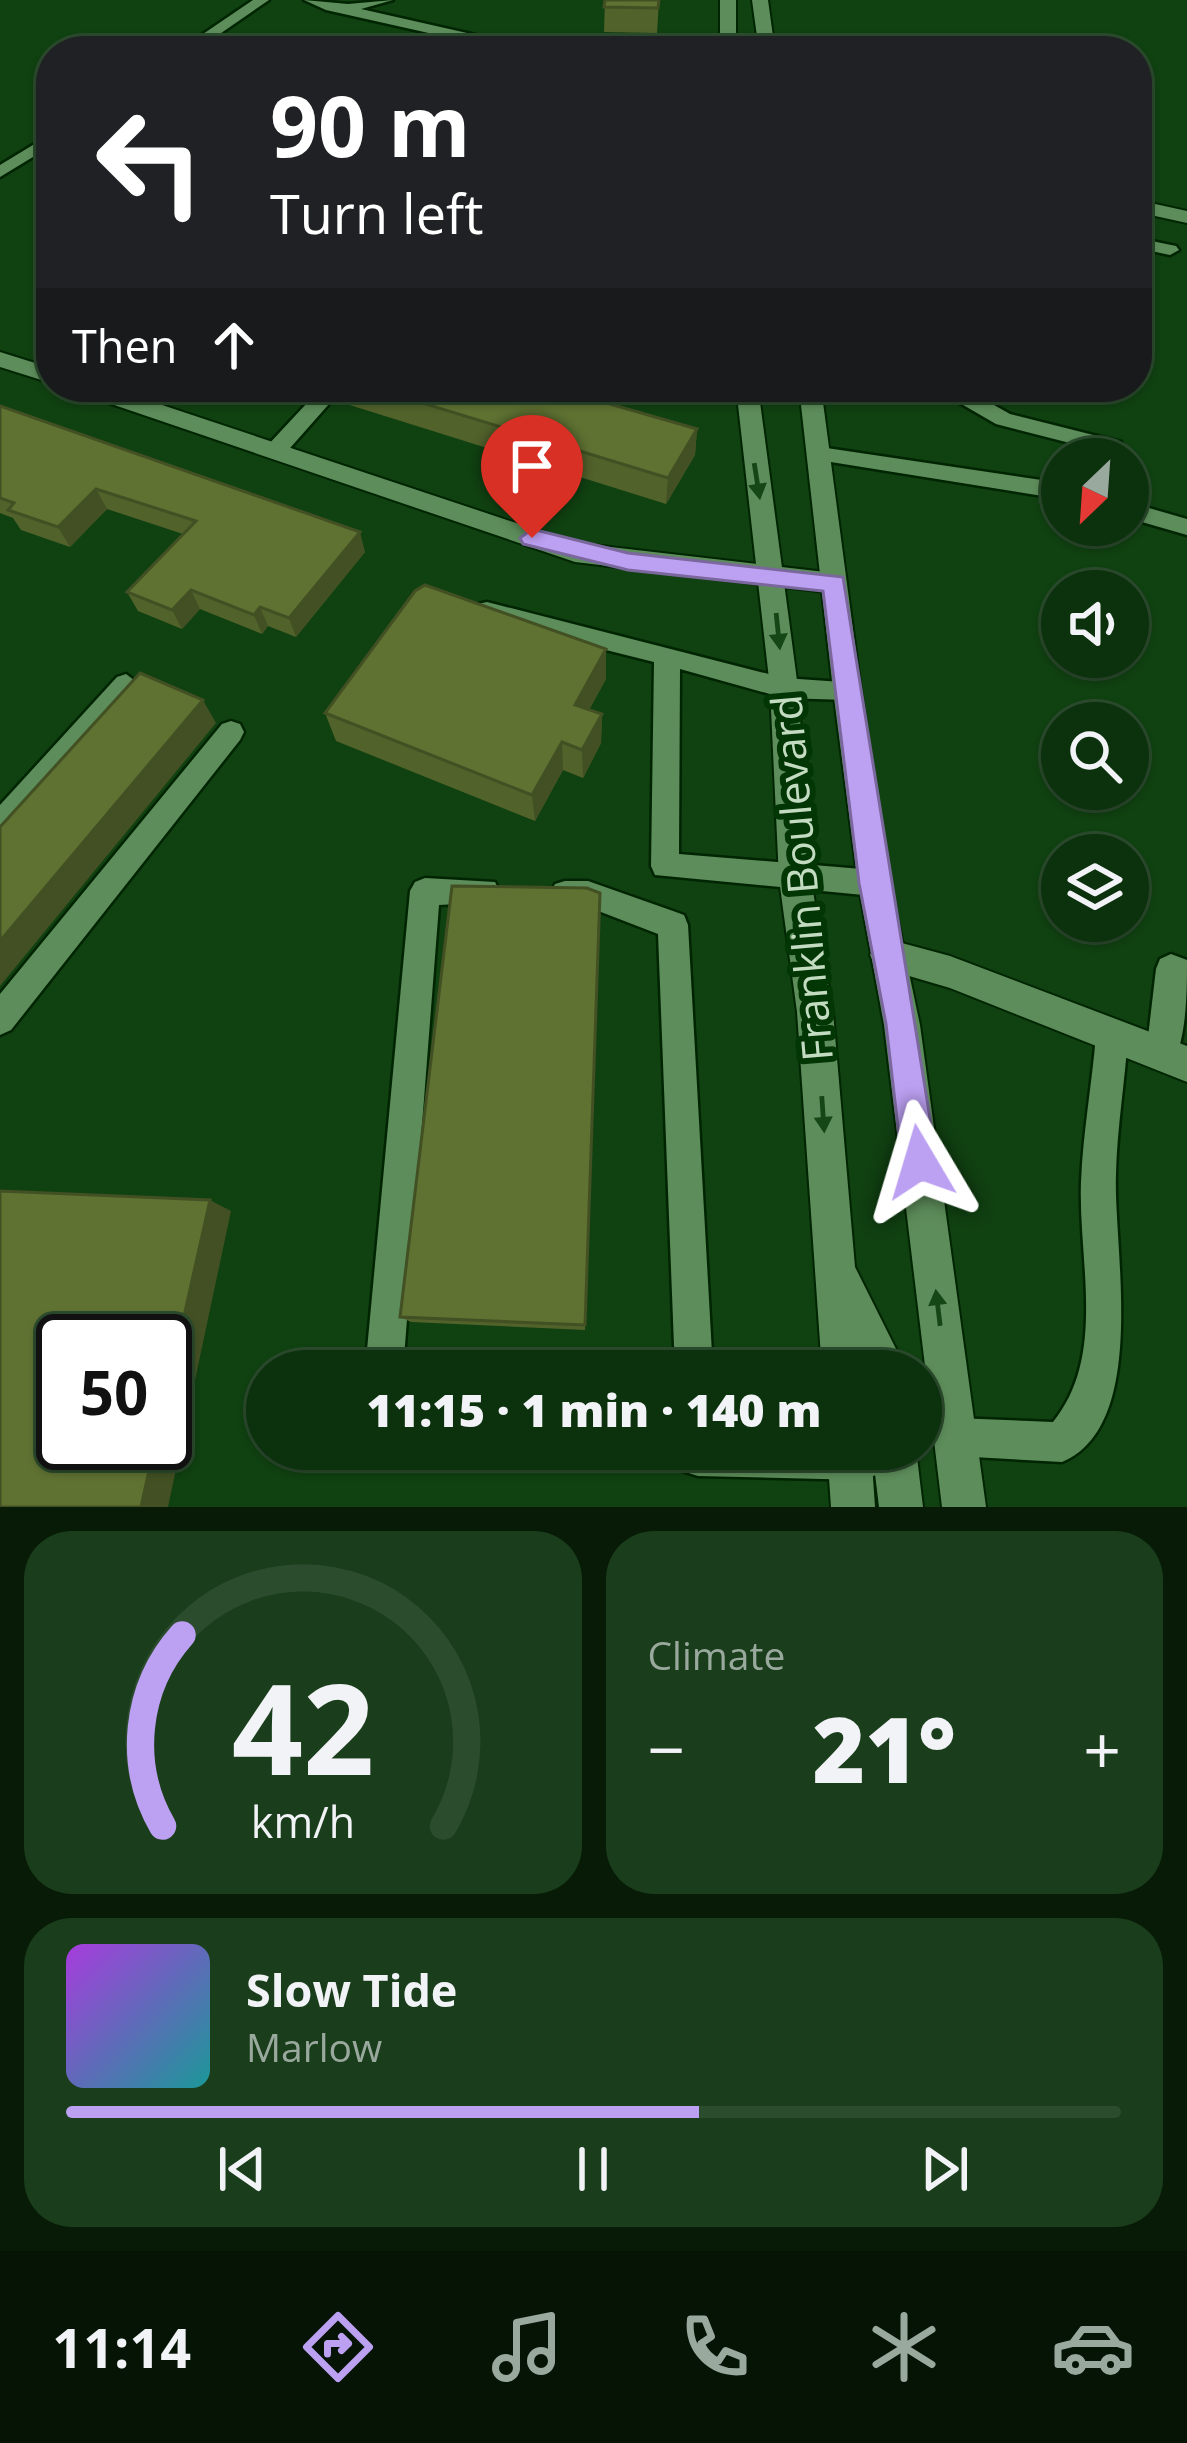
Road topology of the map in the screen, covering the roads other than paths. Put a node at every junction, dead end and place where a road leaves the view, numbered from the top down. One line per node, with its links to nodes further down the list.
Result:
1 (262, 0): 8 (lane)
2 (310, 0): 6 (lane)
3 (390, 0): 6 (lane); 7 (lane)
4 (728, 0): 10 (main road)
5 (760, 0): 11 (main road)
6 (331, 7): 7 (lane)
7 (432, 31): 9 (lane)
8 (208, 36)
9 (455, 36)
10 (728, 36)
11 (764, 36)
12 (36, 149): 13 (lane)
13 (0, 172)
14 (1152, 209): 15 (main road)
15 (1187, 217)
16 (1152, 246): 17 (lane)
17 (1169, 250)
18 (0, 359): 19 (main road)
19 (36, 371)
20 (129, 402): 26 (main road)
21 (320, 402): 26 (lane)
22 (749, 402): 31 (main road, Franklin Boulevard, one-way to 31)
23 (812, 402): 27 (main road, Franklin Boulevard)
24 (973, 402): 25 (lane)
25 (1075, 438)
26 (275, 451): 31 (main road)
27 (820, 454): 28 (lane); 32 (main road, Franklin Boulevard)
28 (1041, 488)
29 (1149, 516): 30 (lane)
30 (1187, 527)
31 (771, 574): 32 (main road); 36 (main road, Franklin Boulevard, one-way to 36)
32 (834, 583): 37 (main road, Franklin Boulevard)
33 (466, 605): 34 (lane)
34 (667, 655): 36 (lane); 40 (lane)
35 (126, 683): 39 (lane)
36 (784, 688): 37 (lane); 40 (main road, Franklin Boulevard)
37 (847, 690): 41 (main road, Franklin Boulevard)
38 (231, 732): 44 (lane)
39 (0, 825)
40 (795, 879): 41 (lane); 47 (main road, Franklin Boulevard, one-way to 47)
41 (874, 883): 42 (main road, Franklin Boulevard)
42 (887, 955): 45 (main road); 52 (main road, Franklin Boulevard, one-way to 42)
43 (1187, 975): 46 (lane)
44 (0, 1019)
45 (1112, 1035): 46 (main road); 52 (lane)
46 (1174, 1059)
47 (835, 1269): 50 (main road, Franklin Boulevard); 51 (main road)
48 (386, 1350): 49 (lane)
49 (693, 1350)
50 (841, 1350)
51 (876, 1350)
52 (955, 1437): 57 (main road, Franklin Boulevard)
53 (850, 1470): 55 (main road)
54 (897, 1470): 56 (main road)
55 (853, 1507)
56 (901, 1507)
57 (964, 1507)

